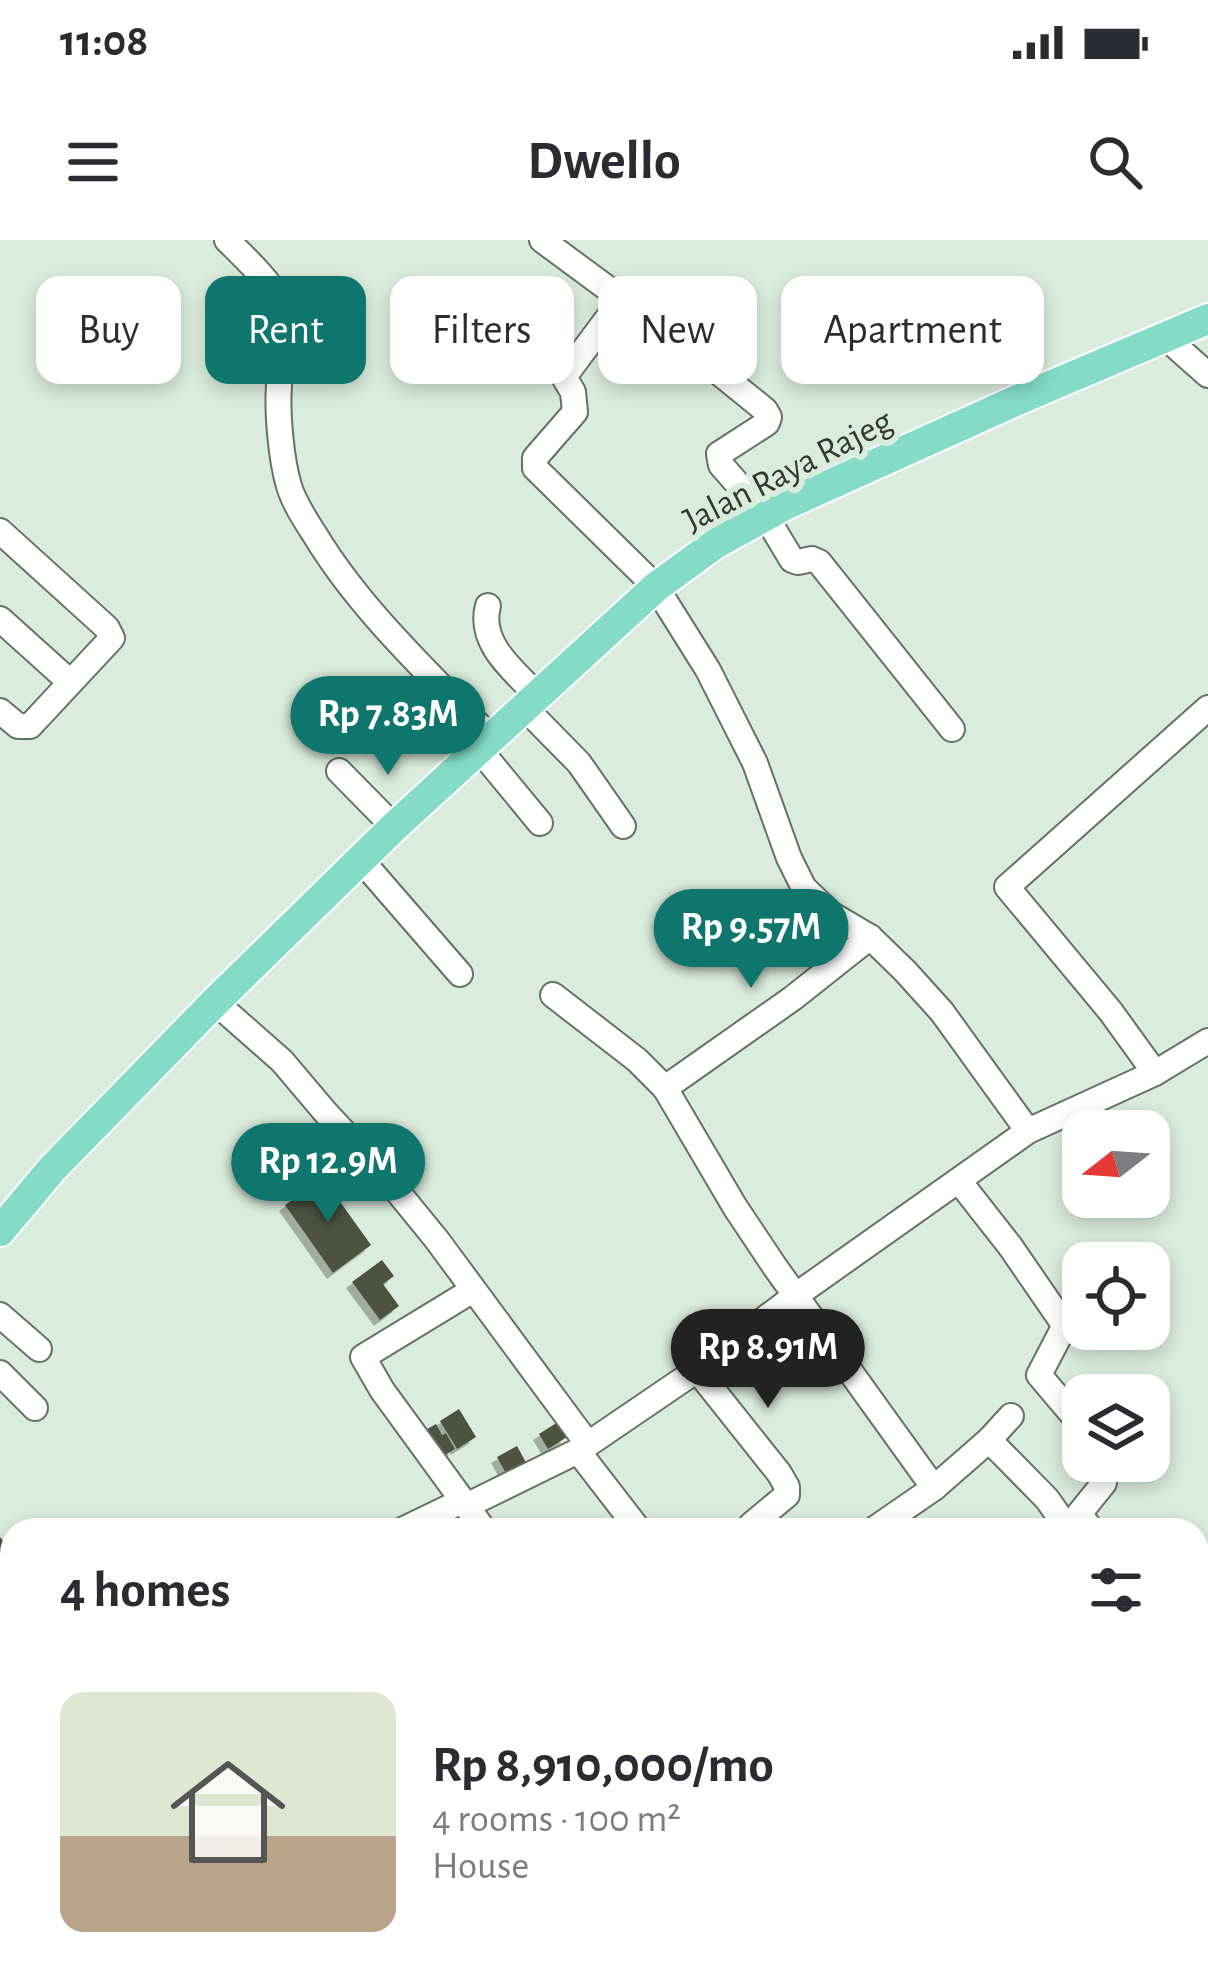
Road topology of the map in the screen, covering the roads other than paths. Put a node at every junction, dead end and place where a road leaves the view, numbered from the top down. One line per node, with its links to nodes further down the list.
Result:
1 (227, 240): 19 (street)
2 (542, 240): 3 (street)
3 (598, 281)
4 (1208, 319): 6 (main road, Jalan Raya Rajeg)
5 (598, 331): 11 (street)
6 (1165, 337): 7 (street); 9 (main road, Jalan Raya Rajeg)
7 (1208, 375)
8 (732, 384): 9 (street)
9 (765, 515): 11 (main road, Jalan Raya Rajeg); 18 (street)
10 (0, 531): 14 (street)
11 (656, 586): 15 (main road, Jalan Raya Rajeg); 25 (street)
12 (488, 606): 15 (street)
13 (0, 619): 14 (street)
14 (70, 682): 17 (street)
15 (531, 702): 19 (main road, Jalan Raya Rajeg); 22 (street)
16 (1208, 708): 30 (street)
17 (0, 711)
18 (952, 729)
19 (485, 744): 21 (street); 23 (main road, Jalan Raya Rajeg)
20 (339, 771): 23 (street)
21 (540, 823)
22 (623, 826)
23 (394, 827): 24 (main road, Jalan Raya Rajeg)
24 (362, 861): 26 (street); 28 (main road, Jalan Raya Rajeg)
25 (870, 938): 31 (street); 32 (street)
26 (460, 974)
27 (554, 995): 31 (street)
28 (215, 1002): 34 (main road, Jalan Raya Rajeg); 35 (street)
29 (1208, 1041): 30 (street)
30 (1155, 1073): 32 (street)
31 (665, 1088): 36 (street)
32 (1028, 1131): 33 (street)
33 (958, 1181): 36 (street); 41 (street)
34 (0, 1231)
35 (472, 1290): 45 (street); 48 (street)
36 (795, 1296): 39 (street); 47 (street)
37 (0, 1315): 38 (street)
38 (39, 1349)
39 (697, 1370): 45 (street); 52 (street)
40 (0, 1373): 42 (street)
41 (1062, 1402)
42 (35, 1408)
43 (1012, 1416): 44 (street)
44 (989, 1440): 47 (street); 54 (street)
45 (583, 1447): 48 (street); 51 (street)
46 (1104, 1482): 55 (street)
47 (934, 1488): 53 (street)
48 (464, 1503): 49 (street); 50 (street)
49 (430, 1518)
50 (475, 1518)
51 (631, 1518)
52 (759, 1518)
53 (890, 1518)
54 (1067, 1518)
55 (1079, 1518)

